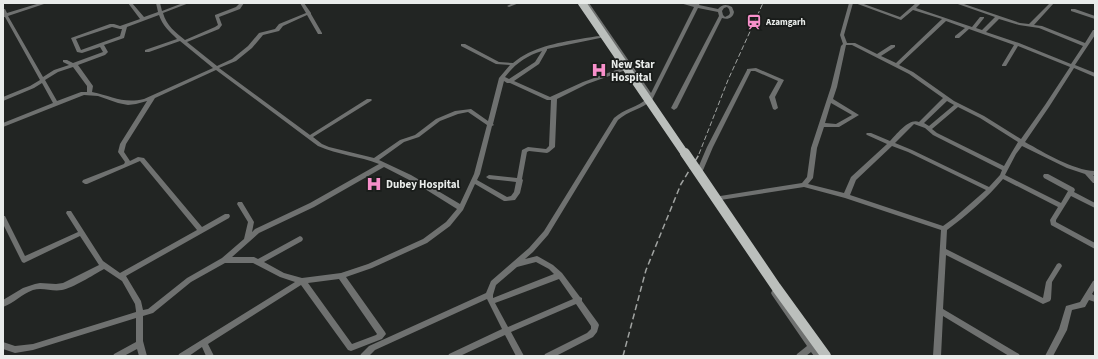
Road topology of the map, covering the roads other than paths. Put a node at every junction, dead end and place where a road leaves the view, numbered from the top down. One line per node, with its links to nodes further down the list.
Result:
1 (44, 3): 25 (street)
2 (130, 3): 29 (street)
3 (158, 3): 22 (street)
4 (187, 3): 22 (street)
5 (242, 3): 39 (street)
6 (302, 3): 23 (street)
7 (517, 3): 19 (street)
8 (578, 3): 37 (street)
9 (582, 3): 145 (main road, bridge)
10 (586, 3): 61 (street)
11 (682, 3): 17 (street)
12 (851, 3): 41 (street)
13 (857, 3): 20 (street)
14 (919, 3): 20 (street)
15 (957, 3): 26 (street)
16 (1052, 3): 31 (street)
17 (696, 4): 21 (street); 61 (street)
18 (727, 5): 21 (street); 21 (street)
19 (509, 6)
20 (913, 9): 30 (street)
21 (721, 12): 70 (street)
22 (160, 13): 29 (street); 39 (street)
23 (309, 13): 36 (street); 55 (street)
24 (1095, 13): 28 (street)
25 (4, 14): 58 (street)
26 (998, 17): 31 (street); 35 (street)
27 (982, 18): 33 (street)
28 (1095, 18)
29 (143, 19): 32 (street)
30 (945, 20): 33 (street); 52 (street)
31 (1031, 25): 40 (street)
32 (125, 26): 44 (street); 44 (street)
33 (971, 28): 35 (street); 38 (street)
34 (1095, 31): 40 (street)
35 (983, 32): 42 (street)
36 (320, 33)
37 (600, 37): 46 (street); 63 (street)
38 (957, 37)
39 (182, 40): 47 (street); 55 (street)
40 (1090, 43): 54 (street)
41 (845, 44): 48 (street); 67 (street)
42 (1017, 44): 53 (street); 54 (street)
43 (463, 45): 51 (street)
44 (102, 46): 50 (street)
45 (892, 46): 48 (street)
46 (545, 50): 51 (street); 59 (street)
47 (147, 51)
48 (878, 56): 52 (street)
49 (65, 61): 50 (street)
50 (72, 64): 58 (street); 60 (street)
51 (513, 64): 57 (street)
52 (897, 65): 64 (street)
53 (1004, 65)
54 (1072, 66): 56 (street); 80 (street)
55 (217, 69): 62 (street); 78 (street)
56 (1095, 75)
57 (502, 78): 59 (street); 74 (street)
58 (42, 80): 65 (street); 68 (street)
59 (509, 82): 63 (street)
60 (89, 93): 62 (street); 68 (street)
61 (652, 96): 115 (street)
62 (152, 98): 83 (street)
63 (554, 98): 90 (street)
64 (947, 98): 69 (street); 72 (street)
65 (3, 99)
66 (369, 100): 78 (street)
67 (830, 100): 75 (street); 75 (street)
68 (56, 104): 73 (street)
69 (958, 105): 76 (street); 80 (street)
70 (674, 108)
71 (775, 108): 98 (street)
72 (920, 124): 76 (street); 79 (street)
73 (3, 125)
74 (491, 125): 81 (street); 91 (street)
75 (822, 125): 94 (street)
76 (928, 128): 84 (street)
77 (869, 134): 79 (street)
78 (310, 137): 81 (street)
79 (891, 142): 95 (street); 97 (street)
80 (1021, 142): 84 (street); 85 (street)
81 (374, 160): 82 (street)
82 (384, 164): 102 (street); 109 (street)
83 (126, 165): 93 (street); 107 (street)
84 (1006, 170): 87 (street)
85 (1087, 173): 86 (street); 92 (street)
86 (1095, 173)
87 (1002, 176): 95 (street); 100 (street)
88 (1046, 176): 96 (street)
89 (489, 177): 90 (street)
90 (520, 180): 91 (street)
91 (474, 181): 102 (street)
92 (1095, 181)
93 (85, 182)
94 (804, 185): 97 (street); 98 (street)
95 (990, 190): 106 (street)
96 (1070, 193): 100 (street); 101 (street)
97 (846, 196): 106 (street)
98 (711, 199): 133 (street)
99 (240, 204): 109 (street)
100 (1062, 206): 111 (street)
101 (1095, 206)
102 (460, 208): 120 (street)
103 (68, 213): 108 (street)
104 (227, 216): 107 (street)
105 (3, 218): 108 (street)
106 (944, 228): 112 (street)
107 (201, 230): 119 (street)
108 (81, 233): 116 (street)
109 (247, 238): 113 (street)
110 (300, 239): 114 (street)
111 (1095, 246)
112 (943, 250): 117 (street); 128 (street)
113 (224, 260): 114 (street); 129 (street)
114 (259, 262): 121 (street)
115 (514, 265): 118 (street); 124 (street)
116 (103, 266): 119 (street); 127 (street)
117 (1059, 266)
118 (560, 275): 124 (street); 125 (street)
119 (120, 276): 129 (street)
120 (341, 276): 121 (street); 121 (street)
121 (302, 281): 131 (street)
122 (1095, 283): 123 (street)
123 (1088, 296): 126 (street); 148 (street)
124 (490, 299): 130 (street); 139 (street)
125 (579, 300): 130 (street); 142 (street)
126 (1095, 300)
127 (3, 304)
128 (940, 311): 146 (street); 147 (street)
129 (140, 315): 132 (street); 134 (street)
130 (506, 330): 140 (street); 141 (street)
131 (204, 343): 137 (street); 138 (street)
132 (139, 344): 135 (street); 136 (street)
133 (811, 347): 143 (street); 144 (street)
134 (4, 348)
135 (117, 356)
136 (143, 356)
137 (182, 356)
138 (210, 356)
139 (364, 356)
140 (452, 356)
141 (520, 356)
142 (548, 356)
143 (800, 356)
144 (818, 356)
145 (826, 356)
146 (937, 356)
147 (1016, 356)
148 (1049, 356)

